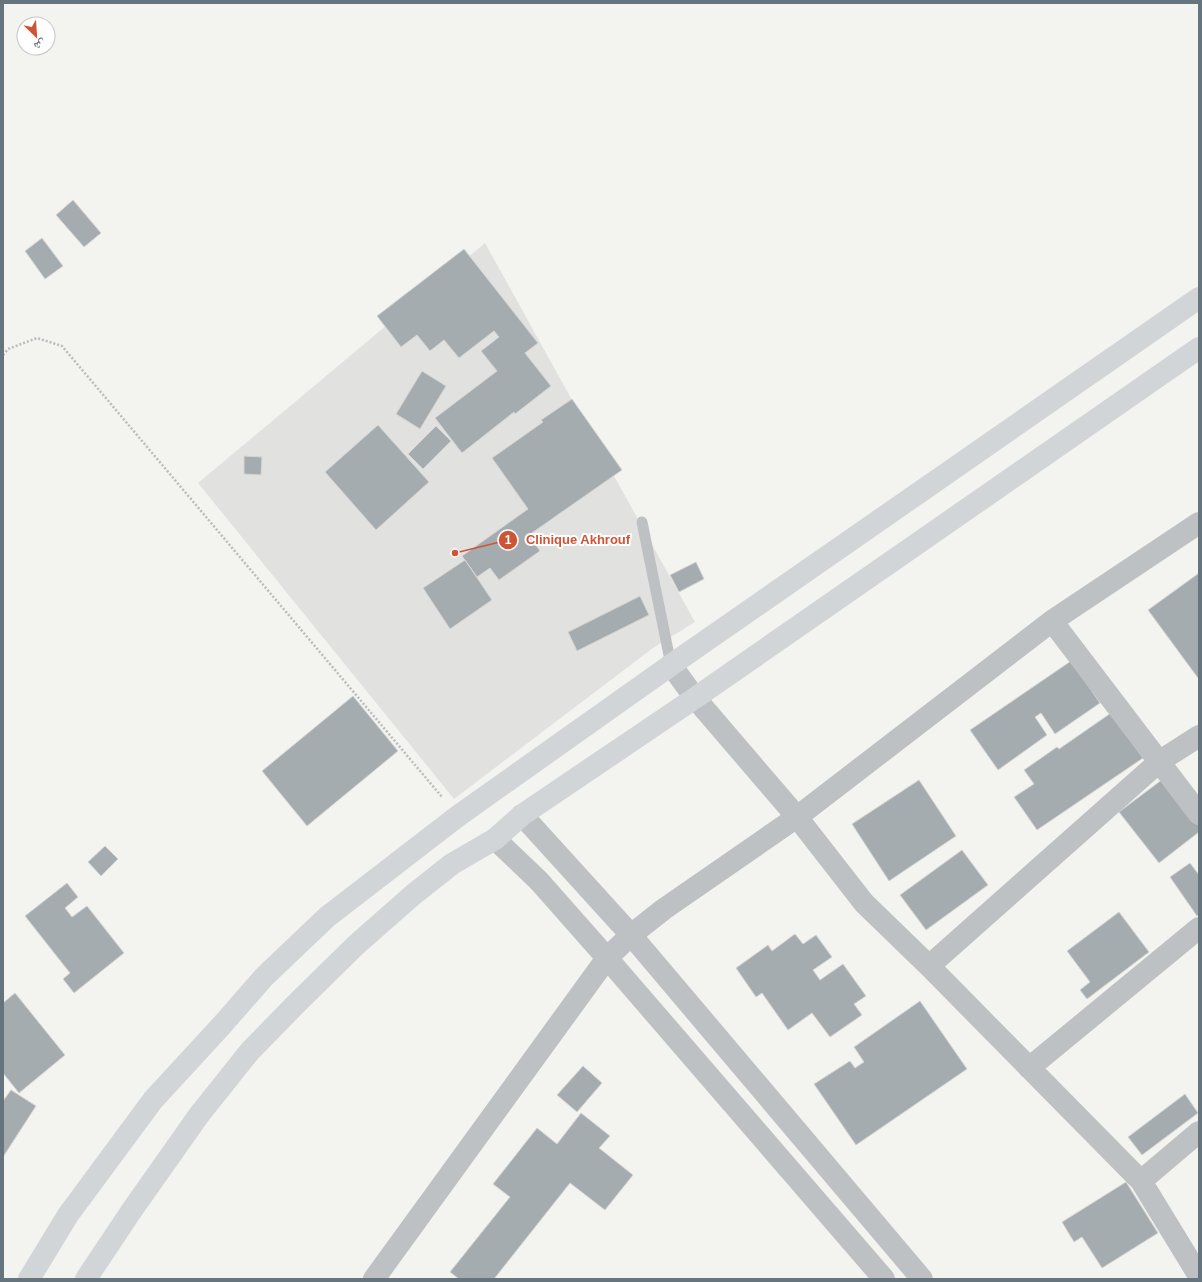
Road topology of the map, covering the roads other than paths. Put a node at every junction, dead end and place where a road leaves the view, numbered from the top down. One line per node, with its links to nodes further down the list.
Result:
1 (1199, 298): 6 (highway)
2 (1199, 348): 7 (highway)
3 (642, 522): 6 (lane)
4 (1199, 523): 5 (street)
5 (1052, 621): 9 (street); 12 (street)
6 (671, 664): 7 (street); 22 (highway)
7 (695, 698): 11 (highway); 12 (street)
8 (1199, 736): 9 (street)
9 (1160, 761): 10 (street); 17 (street)
10 (1199, 814)
11 (522, 816): 13 (highway); 15 (street)
12 (797, 817): 15 (street); 17 (street)
13 (495, 839): 16 (street); 23 (highway)
14 (1199, 928): 18 (street)
15 (631, 935): 16 (street); 26 (street)
16 (607, 958): 24 (street); 25 (street)
17 (930, 966): 18 (street)
18 (1029, 1068): 20 (street)
19 (1199, 1132): 20 (street)
20 (1141, 1181): 21 (street)
21 (1199, 1276)
22 (29, 1279)
23 (86, 1279)
24 (374, 1279)
25 (884, 1279)
26 (922, 1279)

